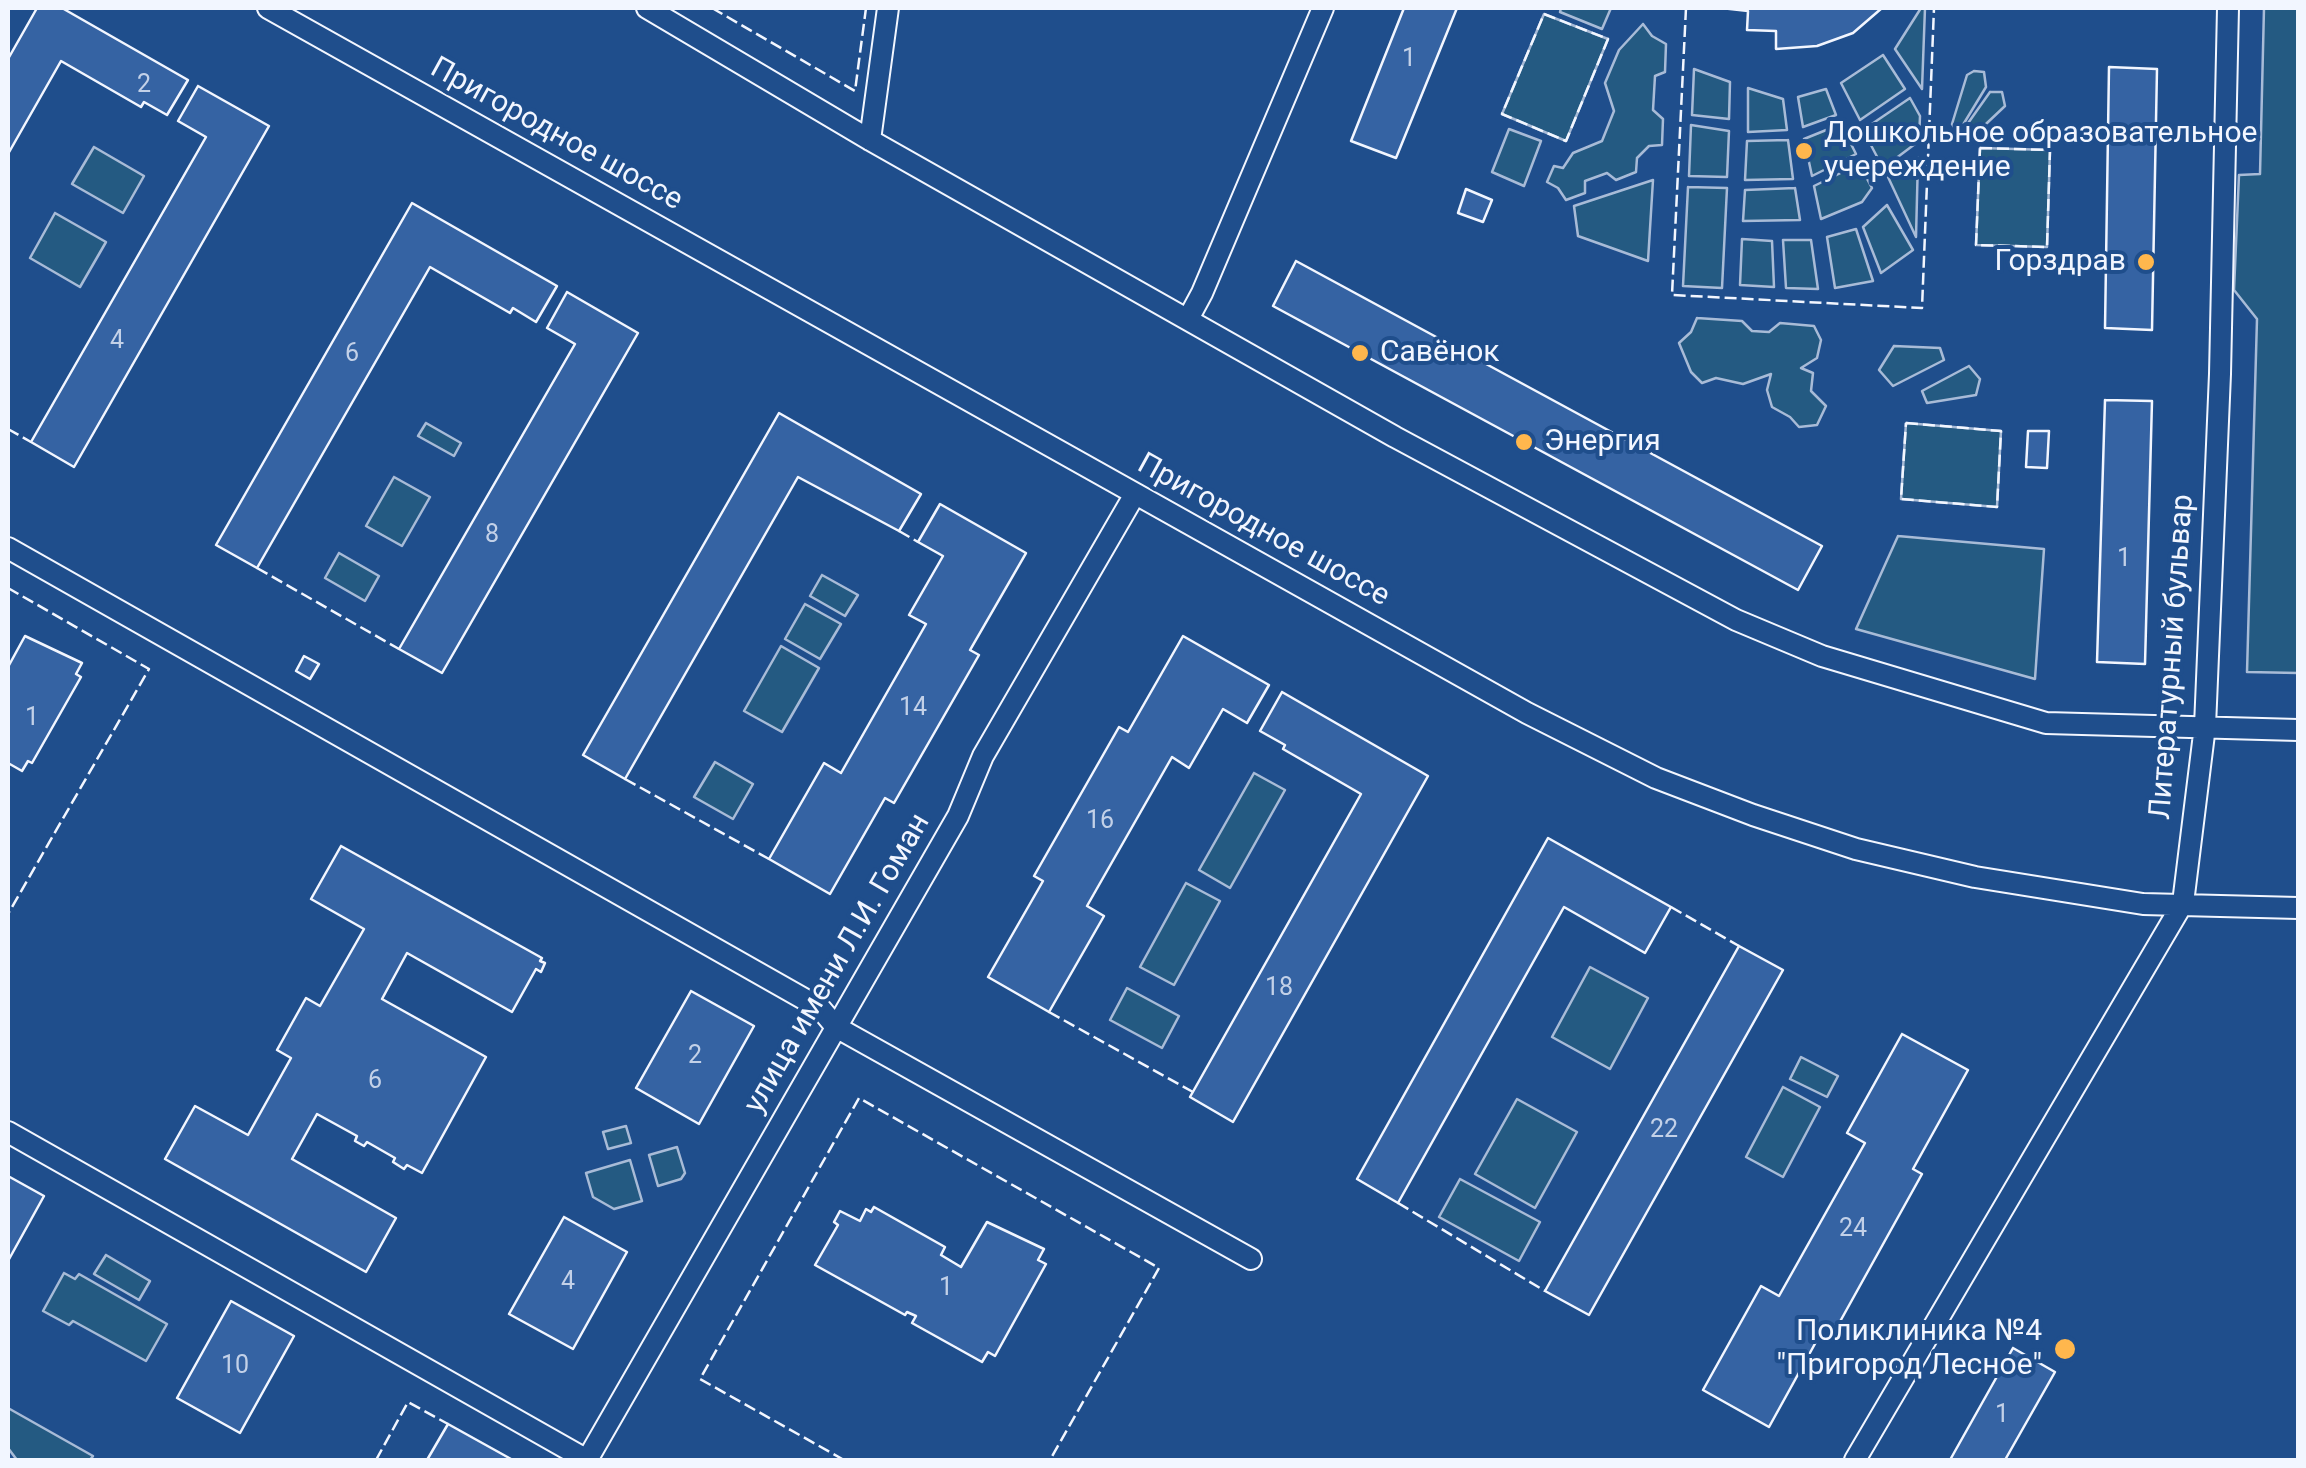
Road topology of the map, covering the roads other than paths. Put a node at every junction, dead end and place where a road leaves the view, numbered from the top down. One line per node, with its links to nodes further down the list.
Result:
1 (268, 8): 8 (street, Пригородное шоссе)
2 (647, 8): 6 (street)
3 (888, 8): 6 (street)
4 (1323, 8): 7 (street)
5 (2228, 8): 10 (street, Литературный бульвар)
6 (870, 140): 7 (street)
7 (1188, 319): 10 (street)
8 (1135, 494): 12 (street, Пригородное шоссе); 14 (street, улица имени Л.И. Гоман)
9 (8, 548): 14 (street)
10 (2205, 726): 11 (street); 12 (street, Литературный бульвар)
11 (2298, 730)
12 (2183, 903): 13 (street, Пригородное шоссе); 18 (street, Литературный бульвар)
13 (2298, 908)
14 (836, 1027): 16 (street); 17 (street, улица имени Л.И. Гоман)
15 (8, 1132): 17 (street)
16 (1251, 1258)
17 (587, 1460)
18 (1856, 1460)

